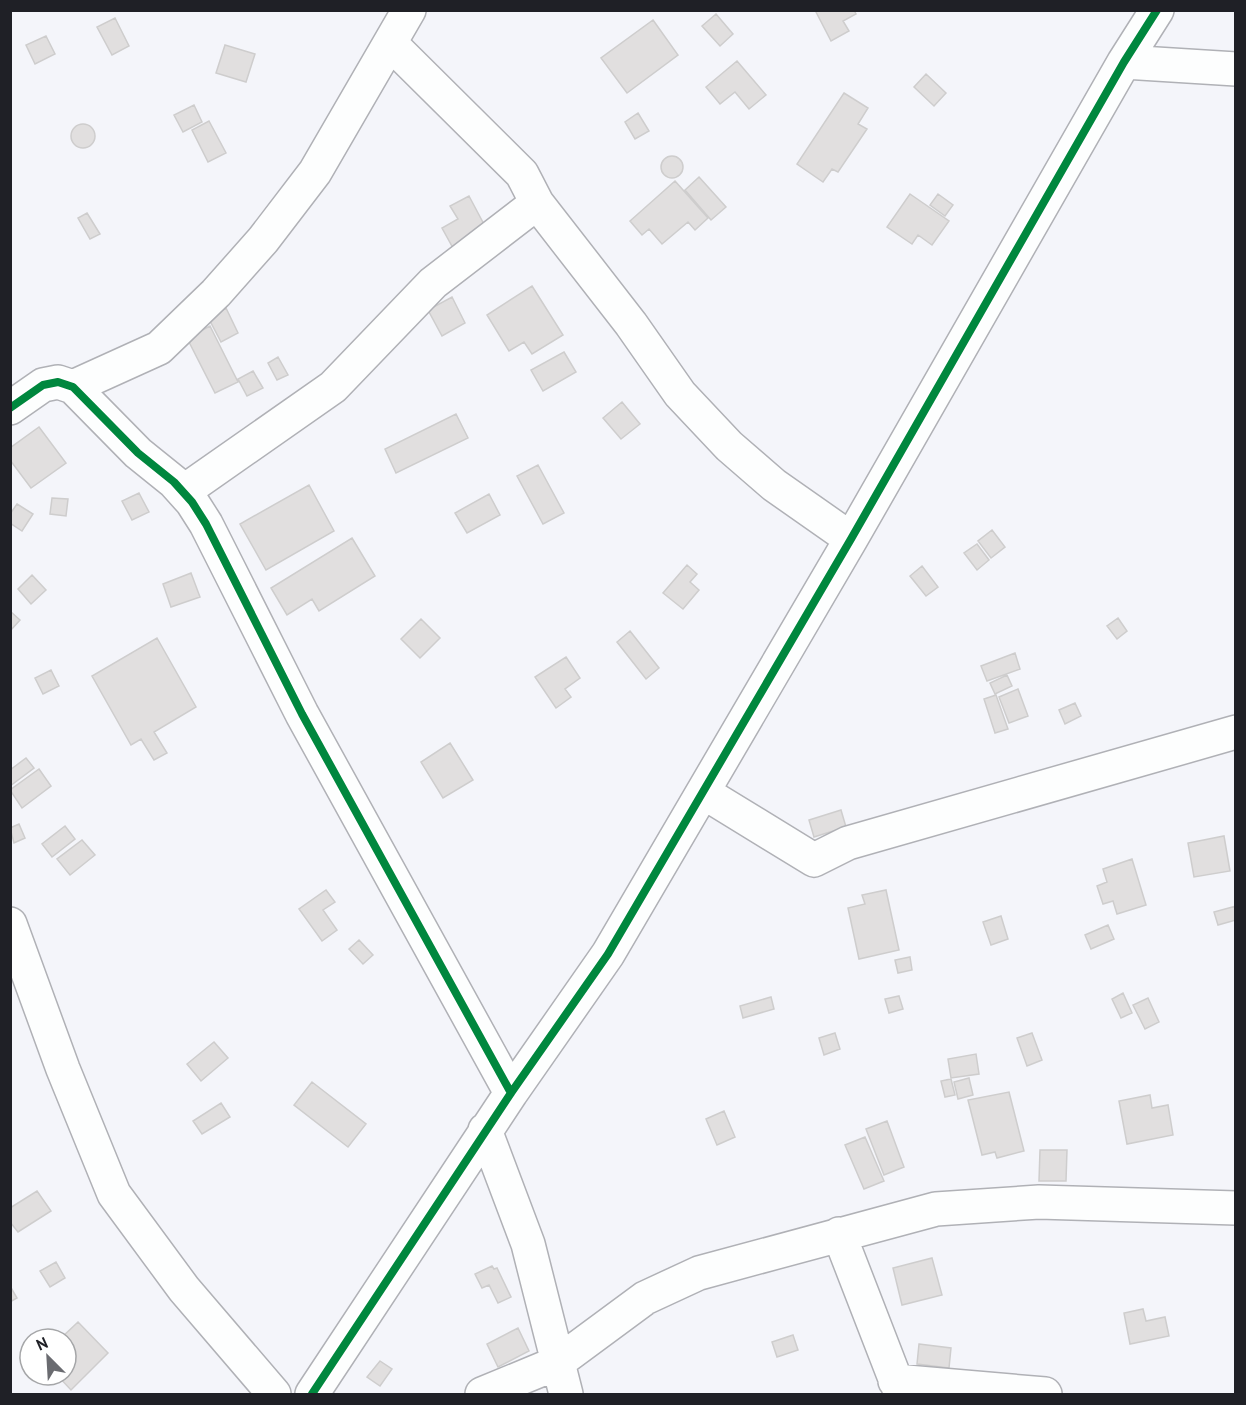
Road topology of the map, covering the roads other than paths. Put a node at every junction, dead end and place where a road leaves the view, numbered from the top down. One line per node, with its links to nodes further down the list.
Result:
1 (409, 10): 3 (street)
2 (1157, 10): 4 (street)
3 (391, 44): 6 (street); 7 (street)
4 (1124, 62): 5 (street); 10 (street)
5 (1236, 69)
6 (537, 203): 9 (street); 10 (street)
7 (73, 387): 8 (street); 9 (street)
8 (10, 408)
9 (183, 492): 14 (street)
10 (851, 539): 12 (street)
11 (1236, 732): 12 (street)
12 (703, 792): 14 (street)
13 (10, 924): 20 (street)
14 (510, 1093): 15 (street)
15 (486, 1130): 18 (street); 21 (street)
16 (1236, 1208): 17 (street)
17 (839, 1234): 18 (street); 19 (street)
18 (557, 1363): 22 (street); 23 (street)
19 (898, 1388): 24 (street)
20 (274, 1395)
21 (312, 1395)
22 (482, 1395)
23 (567, 1395)
24 (1045, 1395)

